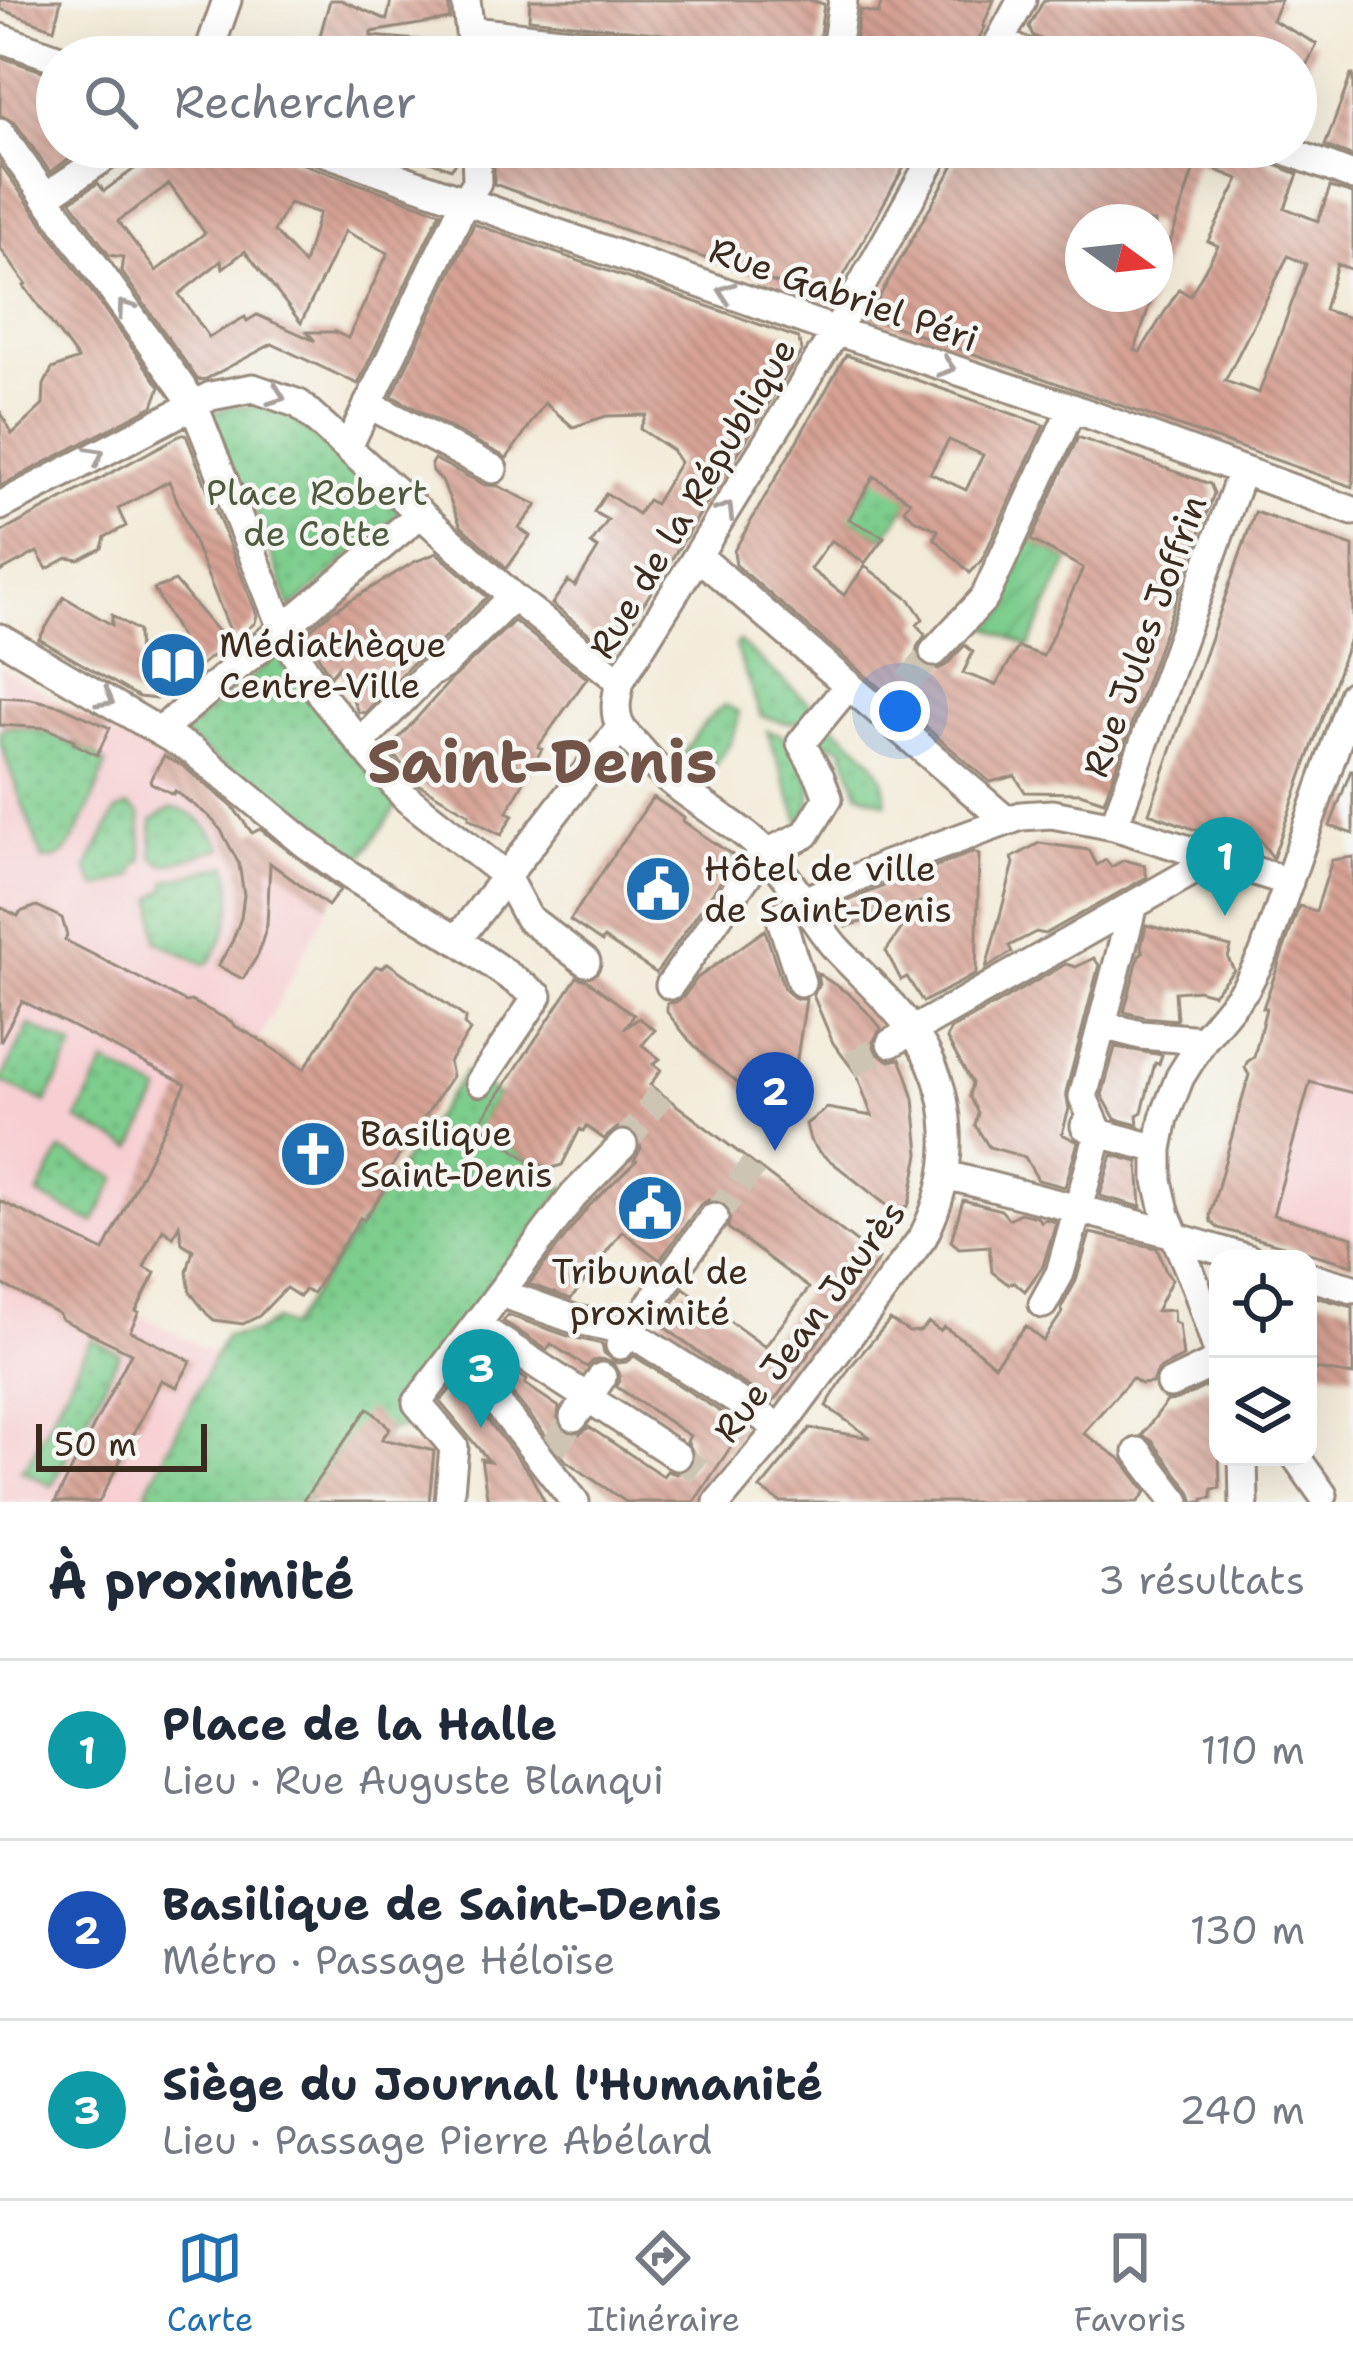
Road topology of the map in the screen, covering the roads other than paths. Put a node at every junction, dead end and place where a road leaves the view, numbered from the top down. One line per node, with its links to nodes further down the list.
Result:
1 (227, 0): 5 (street)
2 (466, 0): 6 (street)
3 (843, 0): 7 (street)
4 (1022, 0): 8 (street)
5 (214, 36)
6 (471, 36)
7 (838, 36)
8 (1003, 36)
9 (0, 38): 10 (street)
10 (36, 51)
11 (0, 133): 18 (street)
12 (1317, 162): 17 (street)
13 (88, 168): 18 (street)
14 (371, 168): 19 (street, Rue Gabriel Péri)
15 (477, 168): 19 (street)
16 (927, 168): 20 (street, Rue de la République)
17 (1353, 176)
18 (45, 197): 21 (street, one-way to 18)
19 (465, 201): 20 (street, Rue Gabriel Péri, one-way to 19); 22 (street)
20 (836, 331): 23 (street, Rue Gabriel Péri, one-way to 23); 30 (street, Rue de la République, one-way to 20)
21 (193, 403): 24 (street, one-way to 24); 27 (street, one-way to 21); 32 (street)
22 (368, 404): 24 (street); 25 (street)
23 (1072, 408): 26 (street, Rue Gabriel Péri); 34 (street)
24 (348, 447): 29 (street)
25 (494, 469)
26 (1242, 471): 28 (street, Rue Gabriel Péri); 42 (street, Rue Jules Joffrin)
27 (0, 506)
28 (1353, 511)
29 (419, 514): 31 (street); 32 (street)
30 (698, 556): 35 (street, Rue de la République); 36 (street)
31 (513, 597): 35 (street); 40 (street)
32 (282, 628): 39 (street); 40 (street)
33 (0, 638): 39 (street, one-way to 39)
34 (934, 652)
35 (620, 681): 38 (street, Rue de la République)
36 (849, 685): 41 (street); 43 (street)
37 (1353, 695): 46 (street)
38 (621, 728): 43 (street, Rue Jean Jaurès); 45 (street)
39 (161, 730): 49 (street)
40 (360, 743): 45 (street)
41 (1007, 821): 42 (street); 47 (street)
42 (1114, 826): 44 (street)
43 (766, 853): 47 (street, Rue Jean Jaurès); 52 (street)
44 (1197, 854): 46 (street); 48 (street)
45 (505, 874): 49 (street); 50 (street)
46 (1288, 882): 55 (street)
47 (804, 901): 51 (street); 54 (street, Rue Jean Jaurès)
48 (1133, 905): 53 (street); 54 (street)
49 (457, 940): 56 (street)
50 (586, 962)
51 (801, 982)
52 (670, 985)
53 (1102, 1025): 55 (street); 57 (street)
54 (902, 1037): 60 (street, Rue Jean Jaurès)
55 (1203, 1040): 59 (street)
56 (480, 1082)
57 (1092, 1129): 59 (street); 61 (street)
58 (623, 1145): 67 (street)
59 (1158, 1149): 63 (street)
60 (946, 1175): 61 (street); 75 (street, Rue Jean Jaurès)
61 (1078, 1209): 63 (street); 68 (street)
62 (714, 1217): 71 (street)
63 (1174, 1235): 64 (street); 70 (street)
64 (1221, 1250)
65 (1317, 1279): 66 (street)
66 (1353, 1289)
67 (501, 1293): 69 (street); 71 (street)
68 (1043, 1304)
69 (478, 1326): 72 (street); 77 (street)
70 (1209, 1327)
71 (624, 1338): 75 (street)
72 (457, 1352): 82 (street); 83 (street)
73 (1215, 1358): 74 (street)
74 (1170, 1384)
75 (780, 1429): 80 (street, Rue Jean Jaurès)
76 (1138, 1452): 84 (street)
77 (676, 1456)
78 (1243, 1466): 85 (street)
79 (1302, 1466): 81 (street)
80 (718, 1490)
81 (1323, 1495)
82 (448, 1502)
83 (575, 1502)
84 (1176, 1502)
85 (1244, 1502)

